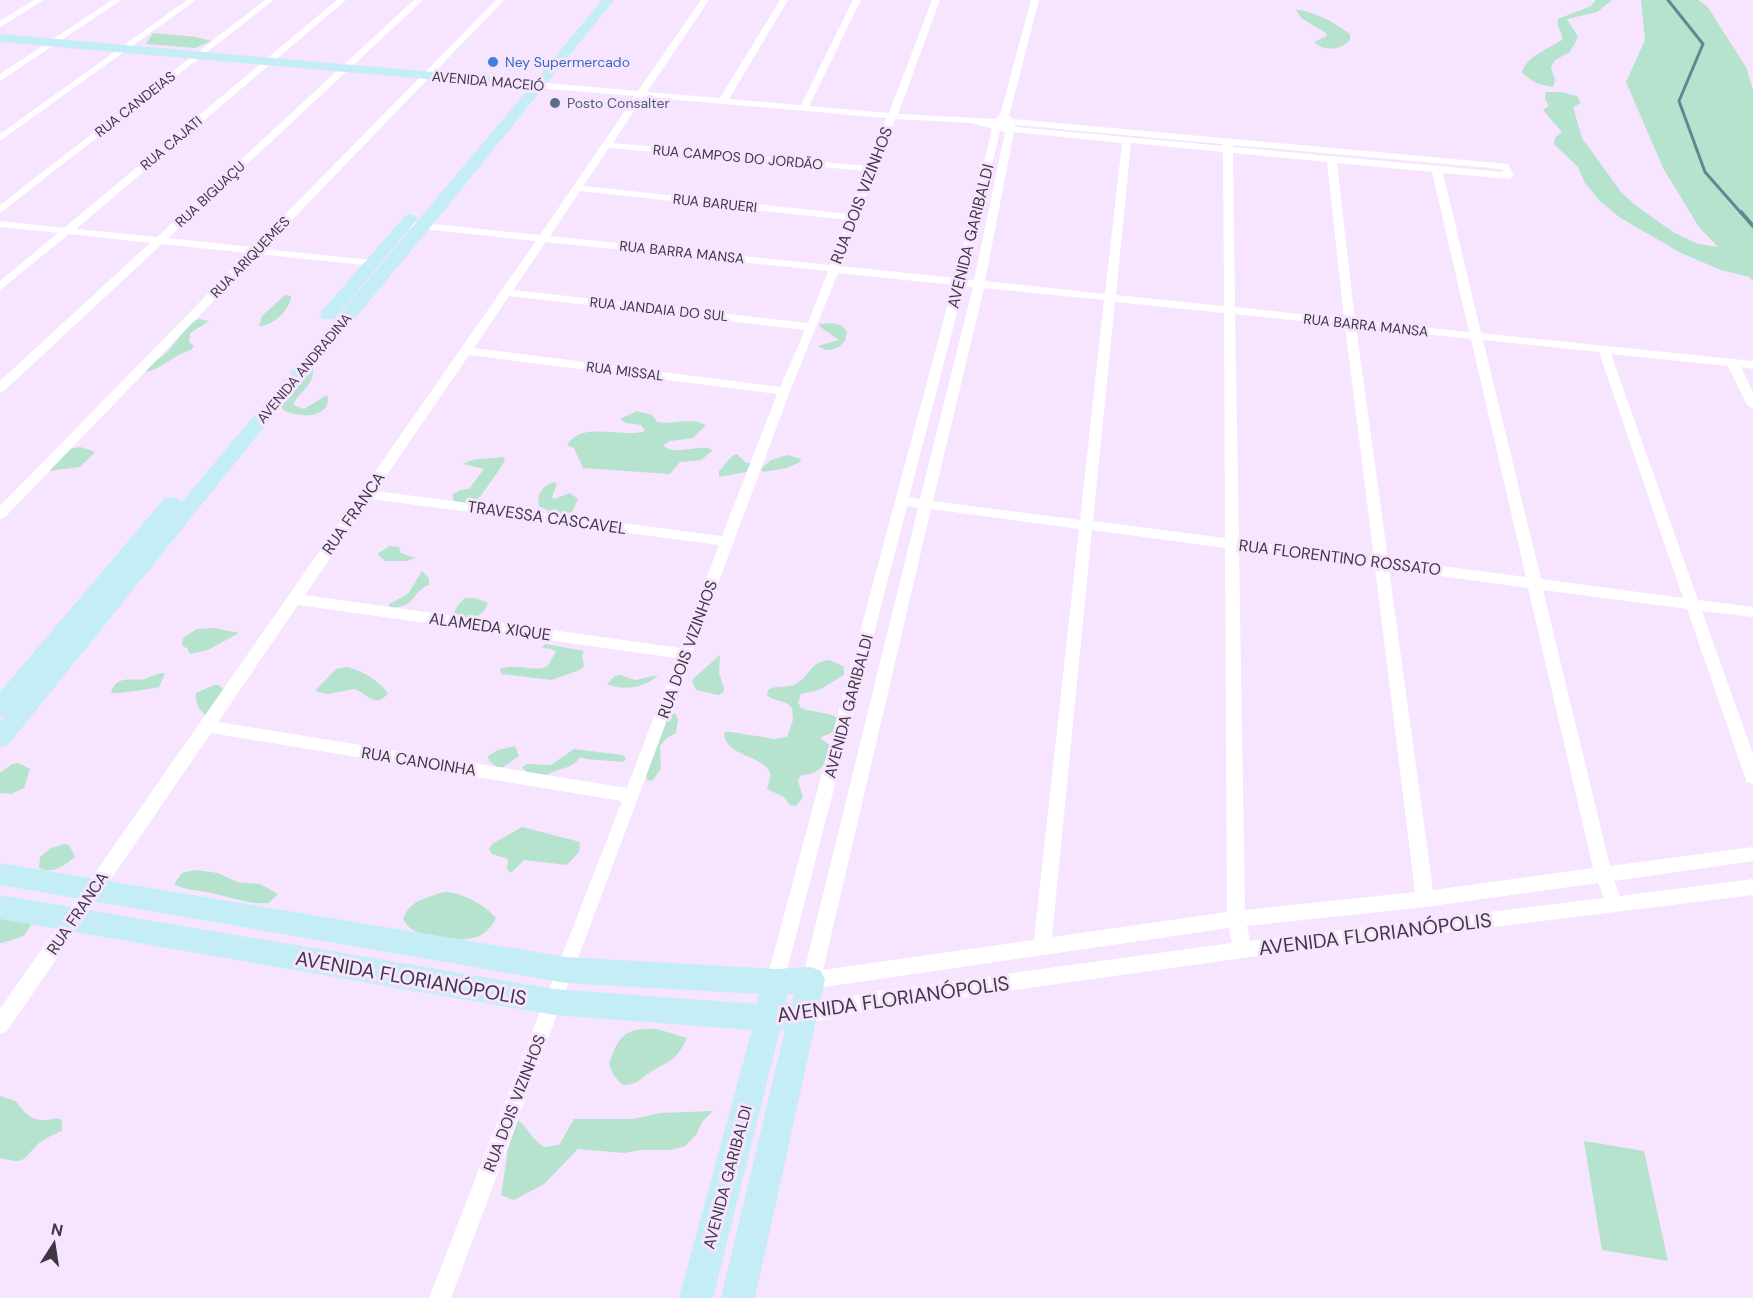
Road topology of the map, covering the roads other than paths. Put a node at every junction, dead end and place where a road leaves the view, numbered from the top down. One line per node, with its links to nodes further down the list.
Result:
1 (40, 0): 15 (street)
2 (117, 0): 17 (street)
3 (192, 0): 18 (street)
4 (270, 0): 19 (street, RUA CANDEIAS)
5 (342, 0): 20 (street, RUA CAJATI)
6 (419, 0): 21 (street, RUA BIGUAÇU)
7 (500, 0): 22 (street, RUA ARIQUEMES)
8 (595, 0): 24 (main road, AVENIDA ANDRADINA)
9 (609, 0): 24 (main road, AVENIDA ANDRADINA)
10 (705, 0): 25 (street, RUA FRANCA)
11 (784, 0): 26 (street)
12 (857, 0): 27 (street)
13 (936, 0): 28 (street, RUA DOIS VIZINHOS)
14 (1035, 0): 29 (street, AVENIDA GARIBALDI)
15 (0, 25)
16 (0, 38): 17 (main road, AVENIDA MACEIÓ)
17 (52, 43): 18 (main road, AVENIDA MACEIÓ); 23 (street)
18 (125, 49): 19 (main road, AVENIDA MACEIÓ); 30 (street)
19 (197, 55): 20 (main road, AVENIDA MACEIÓ); 38 (street, RUA CANDEIAS)
20 (269, 62): 21 (main road, AVENIDA MACEIÓ); 43 (street, RUA CAJATI)
21 (345, 68): 22 (main road, AVENIDA MACEIÓ); 45 (street, RUA BIGUAÇU)
22 (428, 75): 24 (main road, AVENIDA MACEIÓ); 46 (street, RUA ARIQUEMES)
23 (0, 78)
24 (530, 85): 25 (street, AVENIDA MACEIÓ); 41 (main road, AVENIDA ANDRADINA); 42 (main road, AVENIDA ANDRADINA)
25 (639, 94): 26 (street, AVENIDA MACEIÓ); 32 (street, RUA FRANCA)
26 (723, 101): 27 (street, AVENIDA MACEIÓ)
27 (804, 108): 28 (street, AVENIDA MACEIÓ)
28 (890, 116): 29 (street, AVENIDA MACEIÓ); 35 (street, RUA DOIS VIZINHOS)
29 (1004, 123): 31 (street); 33 (street); 49 (street, AVENIDA GARIBALDI); 50 (street, AVENIDA GARIBALDI)
30 (0, 138)
31 (1126, 140): 33 (street); 53 (street)
32 (605, 145): 35 (street, RUA CAMPOS DO JORDÃO); 37 (street, RUA FRANCA)
33 (1228, 146): 34 (street); 36 (street); 54 (street)
34 (1332, 161): 36 (street); 55 (street)
35 (871, 169): 39 (street, RUA DOIS VIZINHOS)
36 (1437, 170): 57 (street)
37 (576, 188): 39 (street, RUA BARUERI); 44 (street, RUA FRANCA)
38 (0, 210)
39 (853, 217): 48 (street, RUA DOIS VIZINHOS)
40 (0, 224): 43 (street)
41 (405, 224): 42 (street, RUA BARRA MANSA); 47 (main road, AVENIDA ANDRADINA)
42 (424, 225): 44 (street, RUA BARRA MANSA); 65 (main road, AVENIDA ANDRADINA)
43 (66, 231): 45 (street); 51 (street, RUA CAJATI)
44 (542, 238): 48 (street, RUA BARRA MANSA); 52 (street, RUA FRANCA)
45 (159, 241): 46 (street); 62 (street, RUA BIGUAÇU)
46 (256, 251): 47 (street); 69 (street, RUA ARIQUEMES)
47 (372, 263): 65 (main road, AVENIDA ANDRADINA)
48 (833, 268): 49 (street, RUA BARRA MANSA); 56 (street, RUA DOIS VIZINHOS)
49 (959, 283): 50 (street, RUA BARRA MANSA); 67 (street, AVENIDA GARIBALDI)
50 (980, 284): 53 (street, RUA BARRA MANSA); 68 (street, AVENIDA GARIBALDI)
51 (0, 287)
52 (505, 292): 56 (street, RUA JANDAIA DO SUL); 59 (street, RUA FRANCA)
53 (1111, 298): 54 (street, RUA BARRA MANSA); 70 (street)
54 (1229, 310): 55 (street, RUA BARRA MANSA); 72 (street)
55 (1350, 323): 57 (street, RUA BARRA MANSA); 73 (street)
56 (812, 327): 63 (street, RUA DOIS VIZINHOS)
57 (1476, 336): 58 (street, RUA BARRA MANSA); 74 (street)
58 (1604, 350): 60 (street, RUA BARRA MANSA); 76 (street)
59 (466, 351): 63 (street, RUA MISSAL); 66 (street, RUA FRANCA)
60 (1733, 363): 61 (street, RUA BARRA MANSA); 64 (street)
61 (1753, 365)
62 (0, 388)
63 (784, 391): 71 (street, RUA DOIS VIZINHOS)
64 (1753, 405)
65 (240, 433): 79 (main road, AVENIDA ANDRADINA); 81 (main road, AVENIDA ANDRADINA)
66 (366, 494): 71 (street, TRAVESSA CASCAVEL); 75 (street, RUA FRANCA)
67 (902, 501): 68 (street, RUA FLORENTINO ROSSATO); 98 (street, AVENIDA GARIBALDI)
68 (927, 503): 70 (street, RUA FLORENTINO ROSSATO); 97 (street, AVENIDA GARIBALDI)
69 (0, 514)
70 (1087, 524): 72 (street, RUA FLORENTINO ROSSATO); 94 (street)
71 (727, 541): 78 (street, RUA DOIS VIZINHOS)
72 (1232, 543): 73 (street, RUA FLORENTINO ROSSATO); 93 (street)
73 (1381, 563): 74 (street, RUA FLORENTINO ROSSATO); 89 (street)
74 (1536, 583): 76 (street, RUA FLORENTINO ROSSATO); 86 (street)
75 (294, 599): 78 (street, ALAMEDA XIQUE); 80 (street, RUA FRANCA)
76 (1693, 604): 77 (street, RUA FLORENTINO ROSSATO); 82 (street)
77 (1753, 612)
78 (685, 654): 83 (street, RUA DOIS VIZINHOS)
79 (0, 708)
80 (206, 726): 83 (street, RUA CANOINHA); 88 (street, RUA FRANCA)
81 (0, 738)
82 (1753, 777)
83 (632, 796): 96 (street, RUA DOIS VIZINHOS)
84 (1753, 854): 86 (street, AVENIDA FLORIANÓPOLIS)
85 (0, 874): 88 (main road)
86 (1603, 874): 89 (street, AVENIDA FLORIANÓPOLIS); 90 (street)
87 (1753, 887): 90 (street, AVENIDA FLORIANÓPOLIS)
88 (93, 890): 92 (street, RUA FRANCA); 96 (main road)
89 (1425, 899): 93 (street, AVENIDA FLORIANÓPOLIS)
90 (1615, 904): 95 (street, AVENIDA FLORIANÓPOLIS)
91 (0, 907): 92 (main road, AVENIDA FLORIANÓPOLIS)
92 (73, 920): 99 (main road, AVENIDA FLORIANÓPOLIS); 102 (street, RUA FRANCA)
93 (1236, 920): 94 (street, AVENIDA FLORIANÓPOLIS); 95 (street)
94 (1043, 946): 97 (street, AVENIDA FLORIANÓPOLIS)
95 (1243, 950): 100 (street, AVENIDA FLORIANÓPOLIS)
96 (566, 970): 98 (main road); 99 (street, RUA DOIS VIZINHOS)
97 (811, 980): 98 (main road); 100 (main road, AVENIDA GARIBALDI)
98 (775, 982): 101 (main road, AVENIDA GARIBALDI)
99 (554, 1002): 101 (main road, AVENIDA FLORIANÓPOLIS); 103 (street, RUA DOIS VIZINHOS)
100 (803, 1015): 101 (main road, AVENIDA FLORIANÓPOLIS); 105 (main road, AVENIDA GARIBALDI)
101 (769, 1018): 104 (main road, AVENIDA GARIBALDI)
102 (0, 1025)
103 (440, 1298)
104 (696, 1298)
105 (738, 1298)

